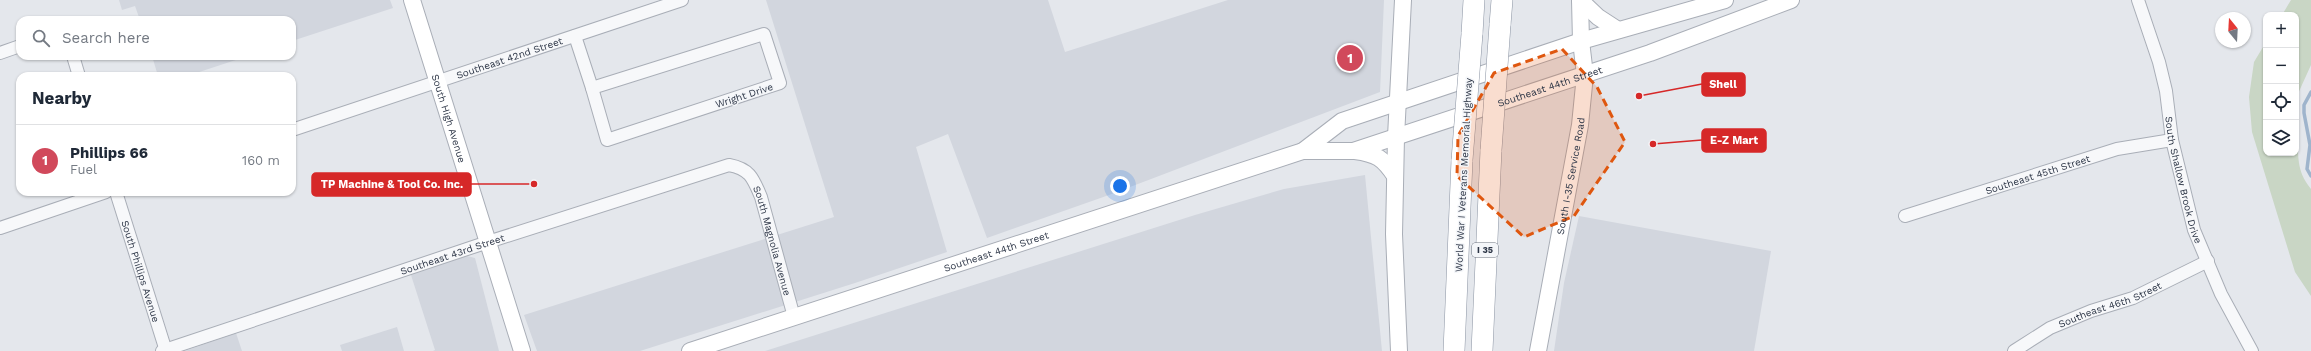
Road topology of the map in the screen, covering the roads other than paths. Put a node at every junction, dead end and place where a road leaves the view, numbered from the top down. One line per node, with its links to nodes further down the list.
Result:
1 (412, 0): 18 (main road, South High Avenue)
2 (682, 0): 11 (street, Southeast 42nd Street)
3 (1403, 0): 20 (main road)
4 (1474, 0): 39 (highway, World War I Veterans Memorial Highway / I 35, bridge)
5 (1502, 0): 40 (highway, I 35, bridge)
6 (1580, 0): 10 (main road); 12 (main road, South I-35 Service Road)
7 (1725, 0): 10 (main road, Southeast 44th Street)
8 (1791, 0): 17 (main road, Southeast 44th Street)
9 (2138, 0): 23 (street, South Shallow Brook Drive)
10 (1618, 30): 12 (main road, Southeast 44th Street)
11 (574, 36): 18 (street, Southeast 42nd Street); 19 (street, Wright Drive)
12 (1581, 41): 17 (main road, South I-35 Service Road); 20 (main road, Southeast 44th Street)
13 (16, 47): 14 (street)
14 (0, 53)
15 (74, 60): 16 (street)
16 (78, 72)
17 (1585, 75): 22 (main road, Southeast 44th Street); 41 (main road, South I-35 Service Road)
18 (438, 82): 21 (street, Southeast 42nd Street); 32 (main road, South High Avenue)
19 (592, 88): 19 (street, Wright Drive)
20 (1397, 102): 22 (main road); 24 (main road, Southeast 44th Street)
21 (296, 129)
22 (1396, 136): 25 (main road, Southeast 44th Street); 27 (main road)
23 (2172, 140): 30 (street, Southeast 45th Street); 33 (street, South Shallow Brook Drive)
24 (1303, 151): 25 (main road, Southeast 44th Street); 34 (main road, Southeast 44th Street)
25 (1353, 151): 27 (main road)
26 (743, 168): 32 (street, Southeast 43rd Street); 34 (street, South Magnolia Avenue)
27 (1395, 176): 38 (main road)
28 (94, 196): 31 (street)
29 (117, 196): 35 (street, South Phillips Avenue)
30 (1905, 216)
31 (0, 228)
32 (488, 242): 35 (street, Southeast 43rd Street); 36 (main road, South High Avenue)
33 (2208, 261): 42 (street, Southeast 46th Street); 43 (street, South Shallow Brook Drive)
34 (794, 318): 37 (main road, Southeast 44th Street)
35 (165, 351)
36 (522, 351)
37 (690, 351)
38 (1399, 351)
39 (1454, 351)
40 (1482, 351)
41 (1538, 351)
42 (2014, 351)
43 (2252, 351)

